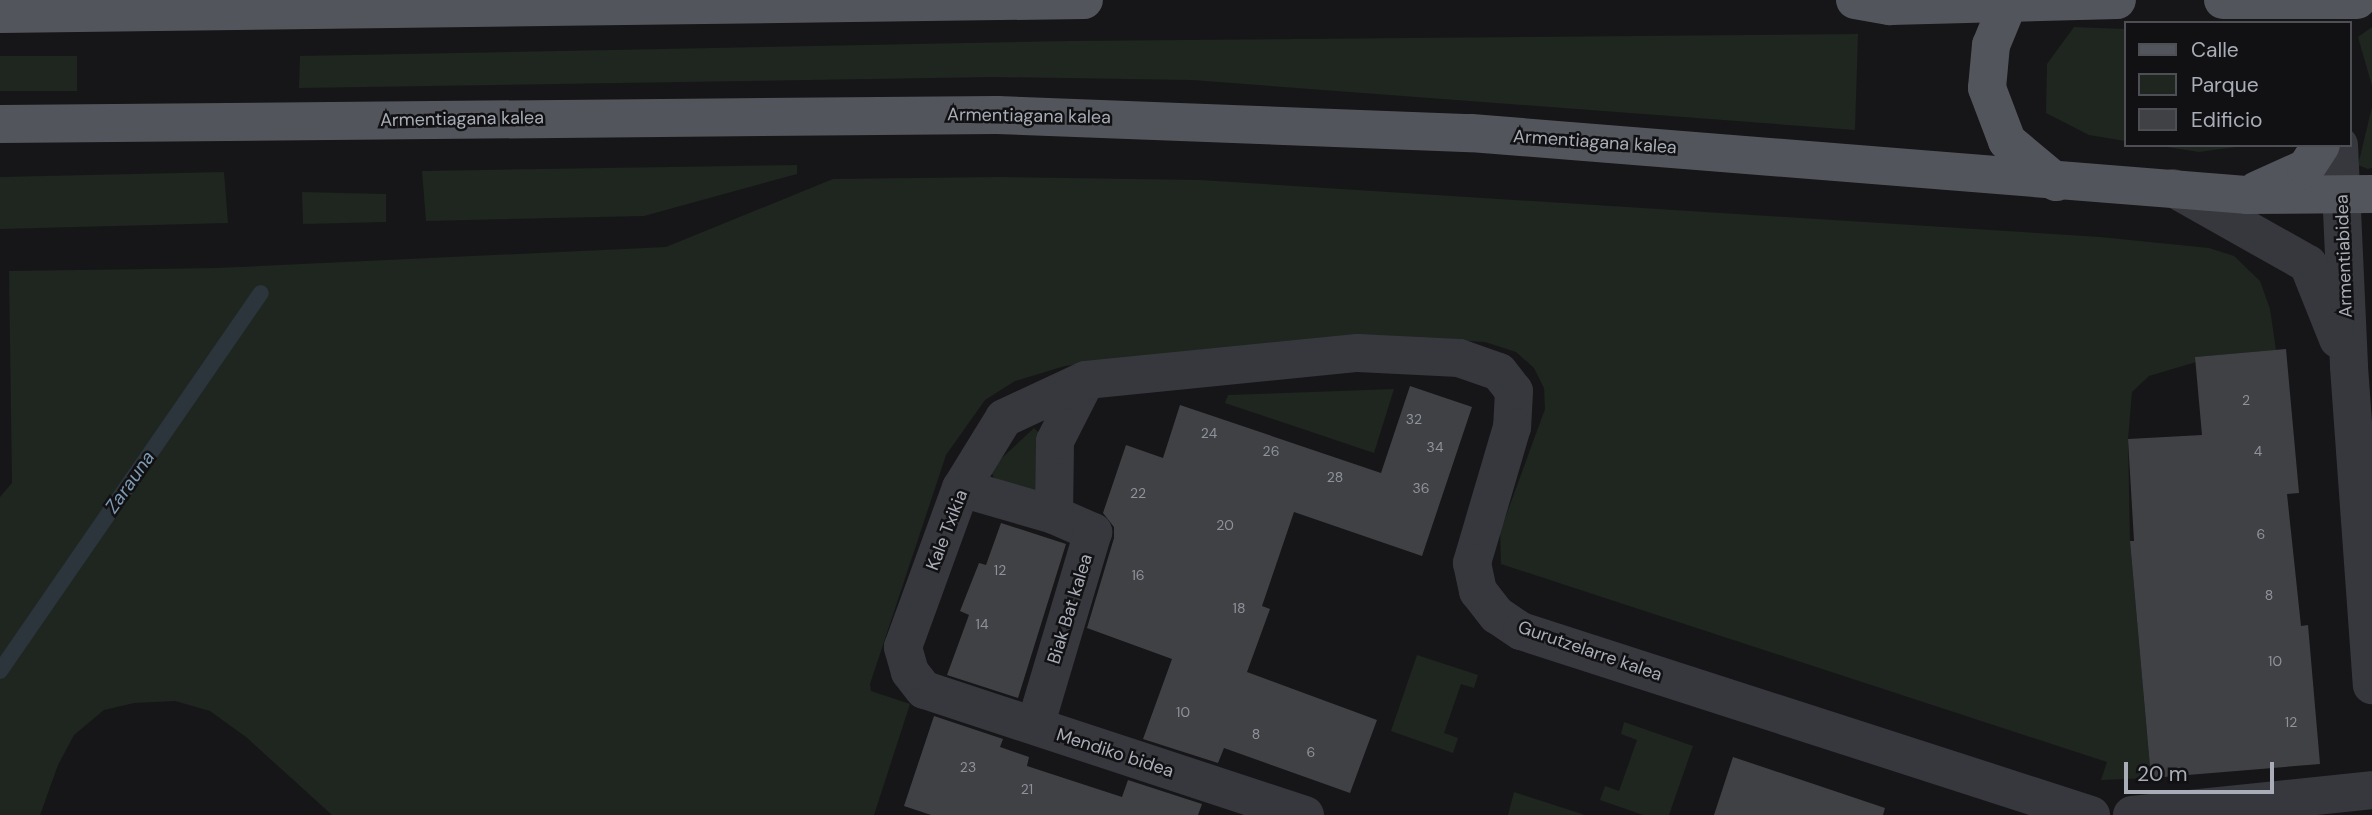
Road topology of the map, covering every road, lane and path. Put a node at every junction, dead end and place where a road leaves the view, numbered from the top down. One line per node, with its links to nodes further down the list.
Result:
1 (1084, 0): 8 (main road)
2 (1855, 0): 6 (main road)
3 (2117, 0): 6 (main road)
4 (2223, 0): 7 (main road)
5 (2357, 0): 7 (main road)
6 (2008, 2): 12 (main road)
7 (2291, 12)
8 (0, 14)
9 (0, 124): 12 (main road, Armentiagana kalea)
10 (2319, 147): 14 (main road, Armentiagana kalea)
11 (2340, 147): 15 (street, Armentiabidea)
12 (2056, 182): 13 (main road, Armentiagana kalea)
13 (2173, 188): 14 (main road, Armentiagana kalea); 17 (street, Armentiabidea)
14 (2246, 195): 15 (main road, Armentiagana kalea)
15 (2357, 195): 17 (street, Armentiabidea)
16 (2372, 323): 17 (street, Armentiabidea)
17 (2349, 367): 21 (street, Armentiabidea)
18 (1086, 380): 19 (street, Kale Txikia); 20 (street); 26 (street, Gurutzelarre kalea)
19 (961, 488): 20 (street, Biak Bat kalea); 22 (street, Kale Txikia)
20 (1054, 515): 23 (street, Biak Bat kalea)
21 (2372, 685)
22 (924, 690): 23 (street, Mendiko bidea)
23 (1035, 726): 25 (street, Mendiko bidea)
24 (2372, 790): 27 (street)
25 (1305, 815)
26 (2091, 815)
27 (2132, 815)

